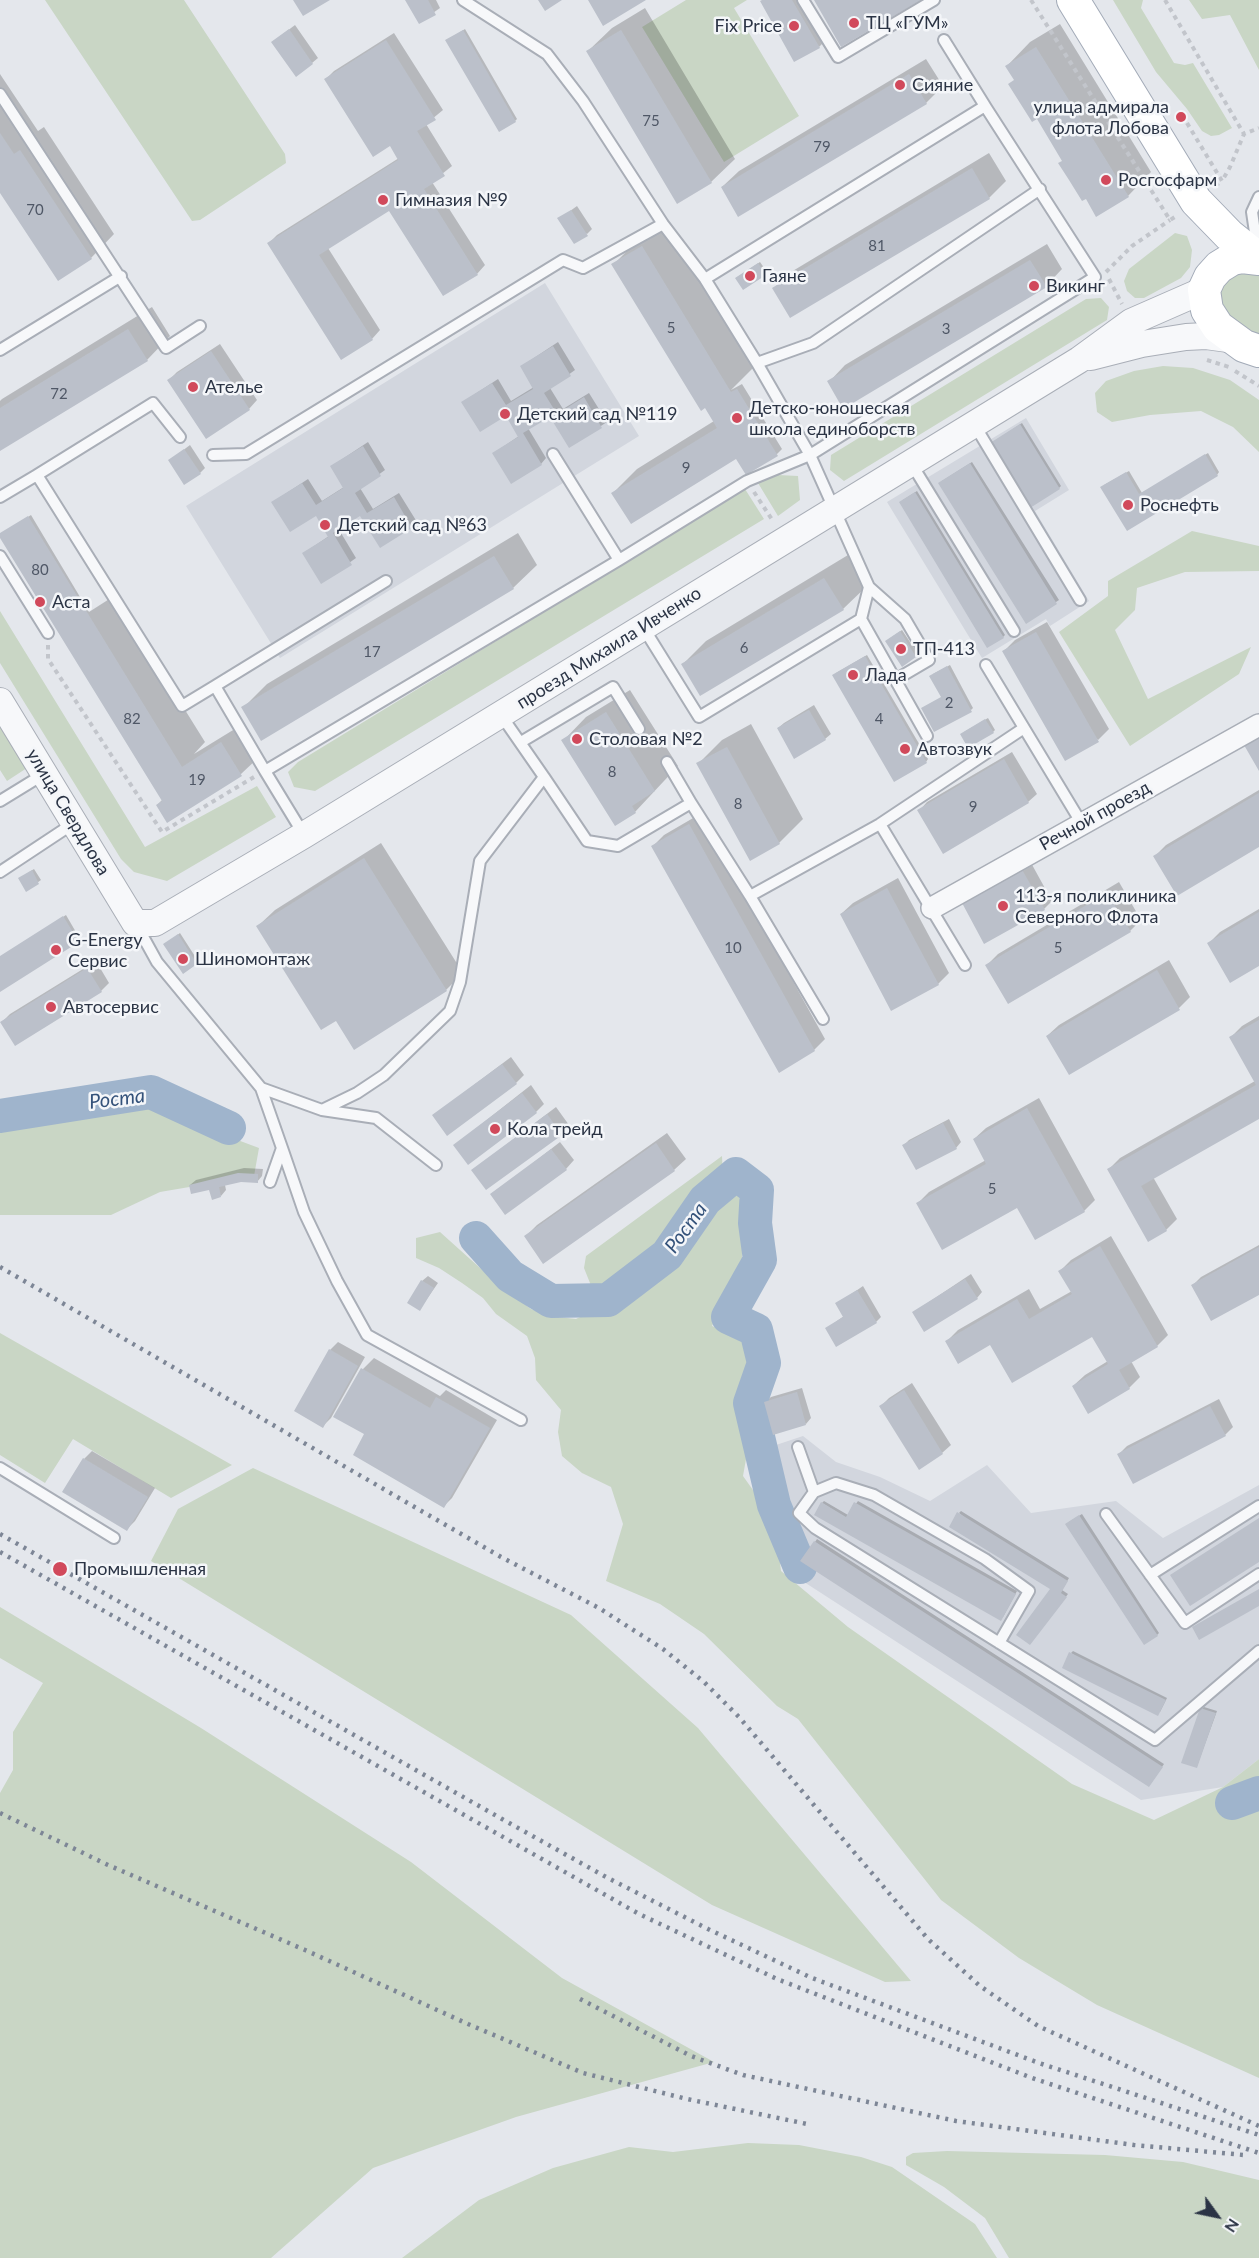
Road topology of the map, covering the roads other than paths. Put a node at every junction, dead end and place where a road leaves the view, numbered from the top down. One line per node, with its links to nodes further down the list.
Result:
1 (463, 0): 11 (lane)
2 (803, 0): 3 (lane)
3 (934, 0)
4 (1073, 0): 10 (main road)
5 (944, 40): 7 (lane)
6 (0, 94): 14 (lane)
7 (985, 106): 8 (lane); 15 (lane)
8 (1040, 189): 21 (lane); 26 (lane)
9 (1259, 197): 12 (lane)
10 (1196, 201): 13 (main road); 16 (main road)
11 (663, 224): 15 (lane); 25 (lane)
12 (1259, 245)
13 (1259, 259): 16 (main road)
14 (121, 276): 17 (lane); 19 (lane)
15 (705, 279): 21 (lane)
16 (1207, 284): 18 (main road); 20 (street)
17 (200, 326)
18 (1253, 349): 20 (street)
19 (0, 350)
20 (1080, 360): 22 (street, проезд Михаила Ивченко)
21 (757, 363): 26 (lane)
22 (974, 424): 27 (street, проезд Михаила Ивченко); 35 (lane)
23 (180, 437): 28 (lane)
24 (553, 454): 32 (lane)
25 (213, 455)
26 (810, 455): 30 (lane); 32 (lane)
27 (911, 463): 30 (street, проезд Михаила Ивченко); 38 (lane)
28 (37, 475): 29 (lane); 42 (lane)
29 (0, 497)
30 (836, 509): 34 (lane); 37 (street, проезд Михаила Ивченко)
31 (0, 556): 39 (lane)
32 (619, 560): 51 (lane)
33 (386, 581): 42 (lane)
34 (869, 587): 36 (lane); 41 (lane)
35 (1080, 600)
36 (861, 619): 37 (lane); 41 (lane)
37 (643, 627): 44 (street, проезд Михаила Ивченко)
38 (1014, 631)
39 (48, 633)
40 (986, 665): 46 (lane)
41 (896, 680): 48 (lane)
42 (214, 686): 51 (lane)
43 (0, 701): 52 (street, улица Свердлова)
44 (501, 715): 49 (lane); 59 (street, проезд Михаила Ивченко)
45 (1259, 725): 58 (street, Речной проезд)
46 (1024, 728): 57 (lane); 58 (lane)
47 (639, 729): 49 (lane)
48 (927, 736)
49 (521, 742): 53 (lane)
50 (667, 762): 55 (lane)
51 (265, 771): 59 (lane)
52 (44, 774): 54 (lane); 56 (street, улица Свердлова)
53 (544, 777): 55 (lane); 67 (lane)
54 (0, 801)
55 (691, 803): 61 (lane)
56 (74, 823): 60 (lane); 63 (street, улица Свердлова)
57 (880, 824): 61 (lane); 62 (lane)
58 (1082, 824): 62 (street, Речной проезд)
59 (304, 835): 63 (street, проезд Михаила Ивченко)
60 (0, 872)
61 (750, 896): 65 (lane)
62 (932, 908): 64 (lane)
63 (135, 923): 66 (lane)
64 (965, 965)
65 (823, 1019)
66 (261, 1088): 67 (lane); 68 (lane)
67 (322, 1110): 69 (lane)
68 (282, 1148): 70 (lane); 71 (lane)
69 (436, 1165)
70 (270, 1182)
71 (521, 1420)
72 (798, 1447): 74 (lane)
73 (0, 1468): 77 (lane)
74 (814, 1492): 80 (lane); 80 (lane)
75 (1259, 1506): 79 (lane)
76 (1106, 1514): 79 (lane)
77 (114, 1538)
78 (1259, 1574): 79 (lane)
79 (1150, 1575)
80 (999, 1642): 81 (lane)
81 (1259, 1651)

